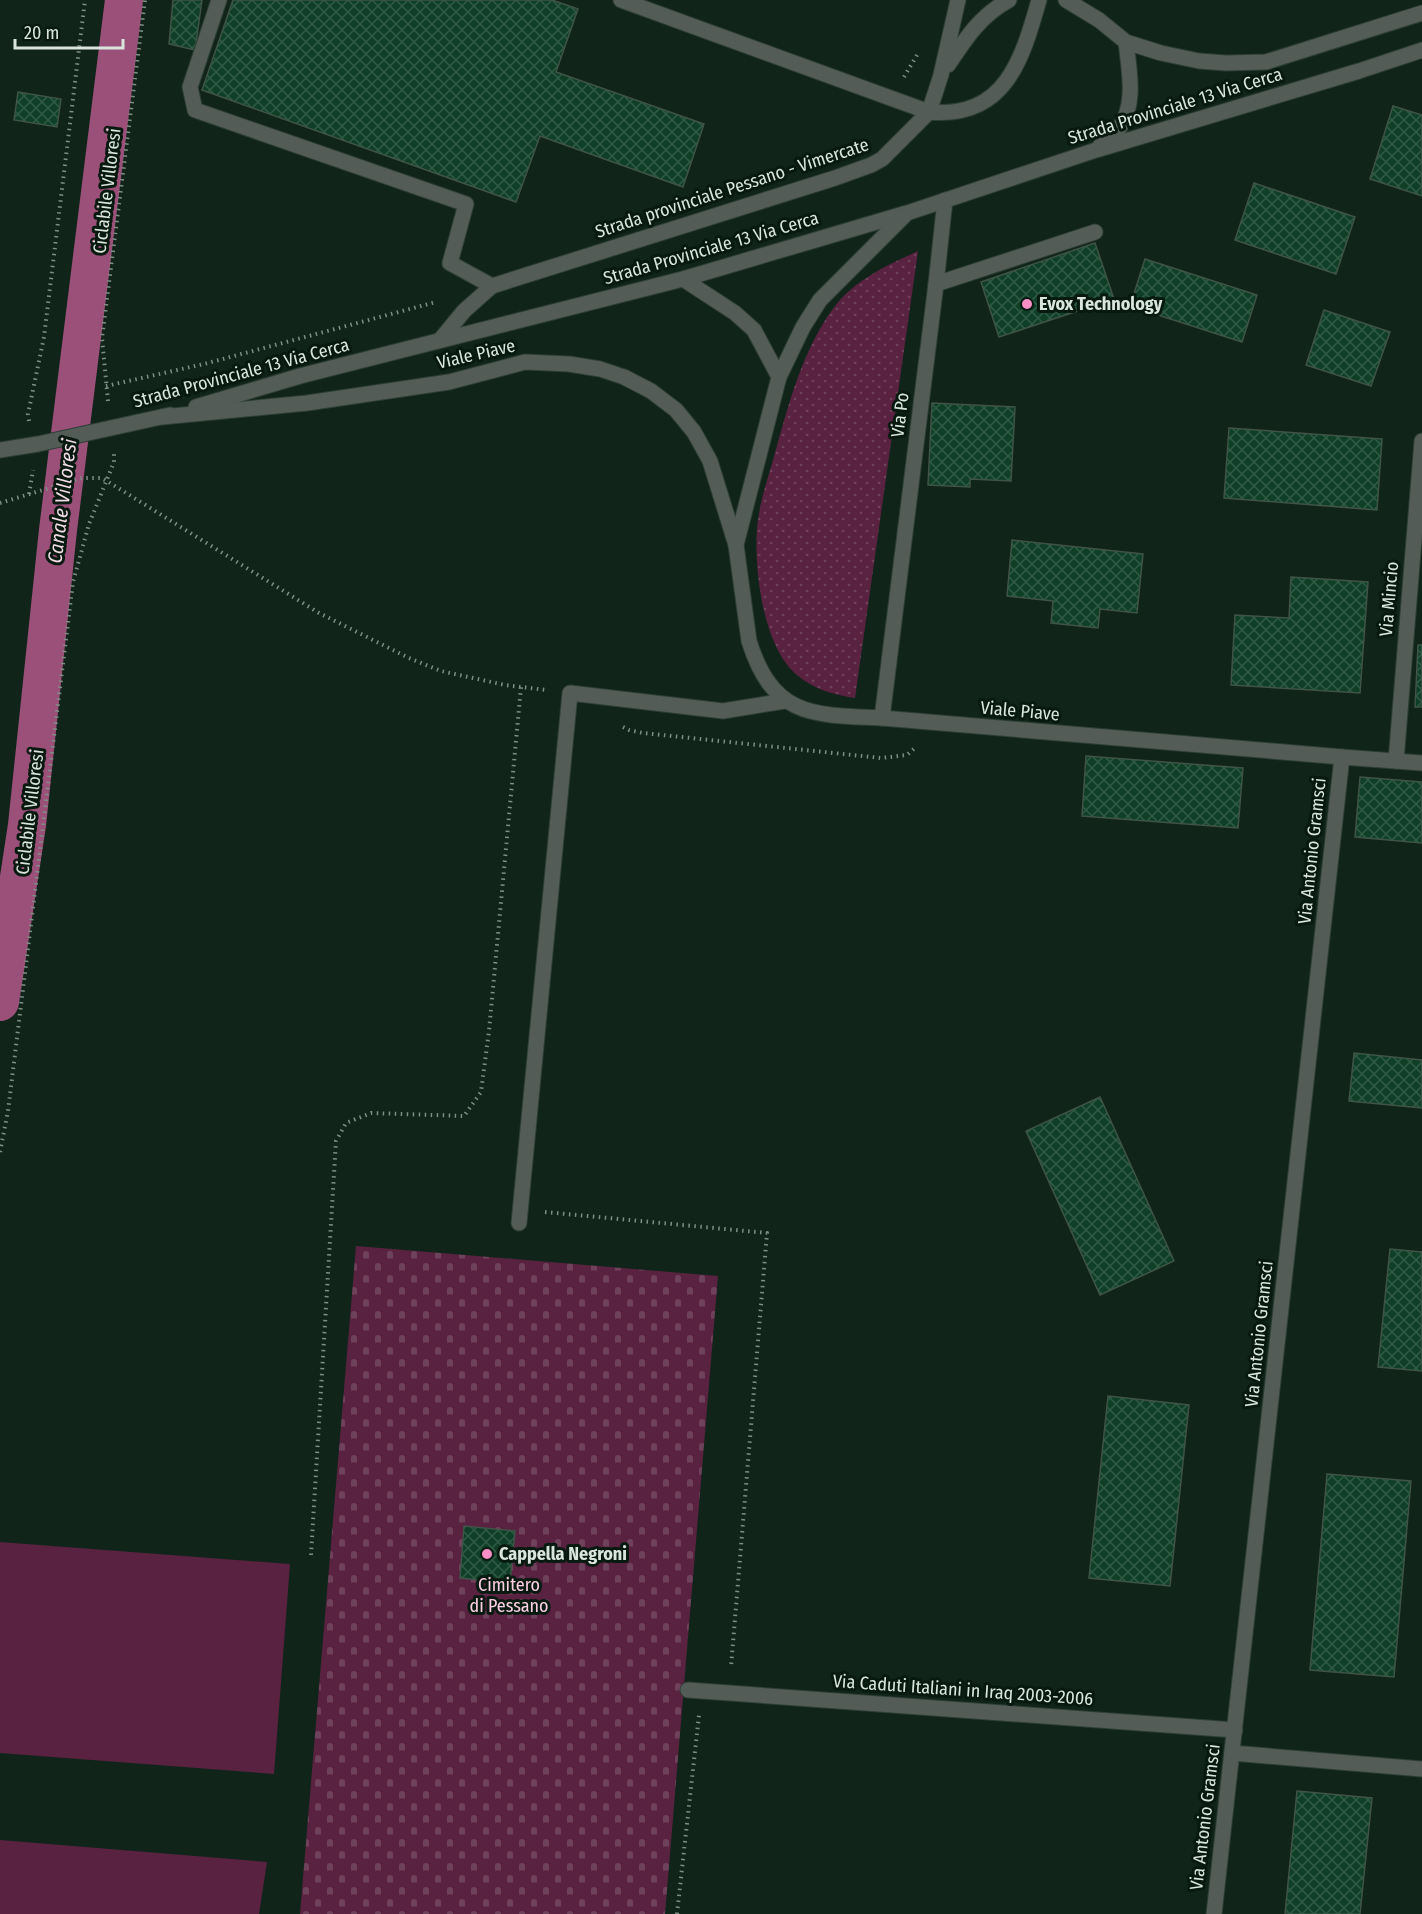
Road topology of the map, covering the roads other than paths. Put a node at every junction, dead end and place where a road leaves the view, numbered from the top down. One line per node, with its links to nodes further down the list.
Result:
1 (219, 0): 18 (street)
2 (621, 0): 11 (street)
3 (958, 0): 10 (street, Strada provinciale Pessano - Vimercate)
4 (1009, 0): 10 (street)
5 (1040, 0): 11 (street)
6 (1066, 0): 8 (street)
7 (1422, 13): 8 (street)
8 (1126, 42): 12 (street)
9 (1422, 50): 12 (street, Strada Provinciale 13 Via Cerca)
10 (941, 75): 11 (street, Strada provinciale Pessano - Vimercate)
11 (929, 112): 18 (street, Strada provinciale Pessano - Vimercate)
12 (1096, 150): 13 (street, Strada Provinciale 13 Via Cerca)
13 (945, 200): 14 (street, Strada Provinciale 13 Via Cerca); 17 (street, Via Po)
14 (907, 213): 16 (street, Strada Provinciale 13 Via Cerca); 20 (street, Viale Piave)
15 (1095, 232): 17 (street)
16 (683, 279): 19 (street, Strada Provinciale 13 Via Cerca); 20 (street)
17 (936, 284): 26 (street, Via Po)
18 (492, 286): 19 (street, Strada provinciale Pessano - Vimercate)
19 (441, 339): 21 (street, Strada Provinciale 13 Via Cerca)
20 (779, 377): 24 (street, Viale Piave)
21 (162, 417): 23 (street, Strada Provinciale 13 Via Cerca); 24 (street, Viale Piave)
22 (1422, 441): 28 (street, Via Mincio)
23 (0, 450)
24 (736, 545): 25 (street, Viale Piave)
25 (785, 701): 26 (street, Viale Piave); 30 (street)
26 (882, 718): 27 (street, Viale Piave)
27 (1342, 757): 28 (street, Viale Piave); 32 (street, Via Antonio Gramsci)
28 (1396, 761): 29 (street, Viale Piave)
29 (1422, 762)
30 (520, 1217)
31 (695, 1690): 32 (street, Via Caduti Italiani in Iraq 2003-2006)
32 (1235, 1731): 33 (street, Via Antonio Gramsci)
33 (1232, 1753): 34 (street); 35 (street, Via Antonio Gramsci)
34 (1422, 1769)
35 (1214, 1914)

